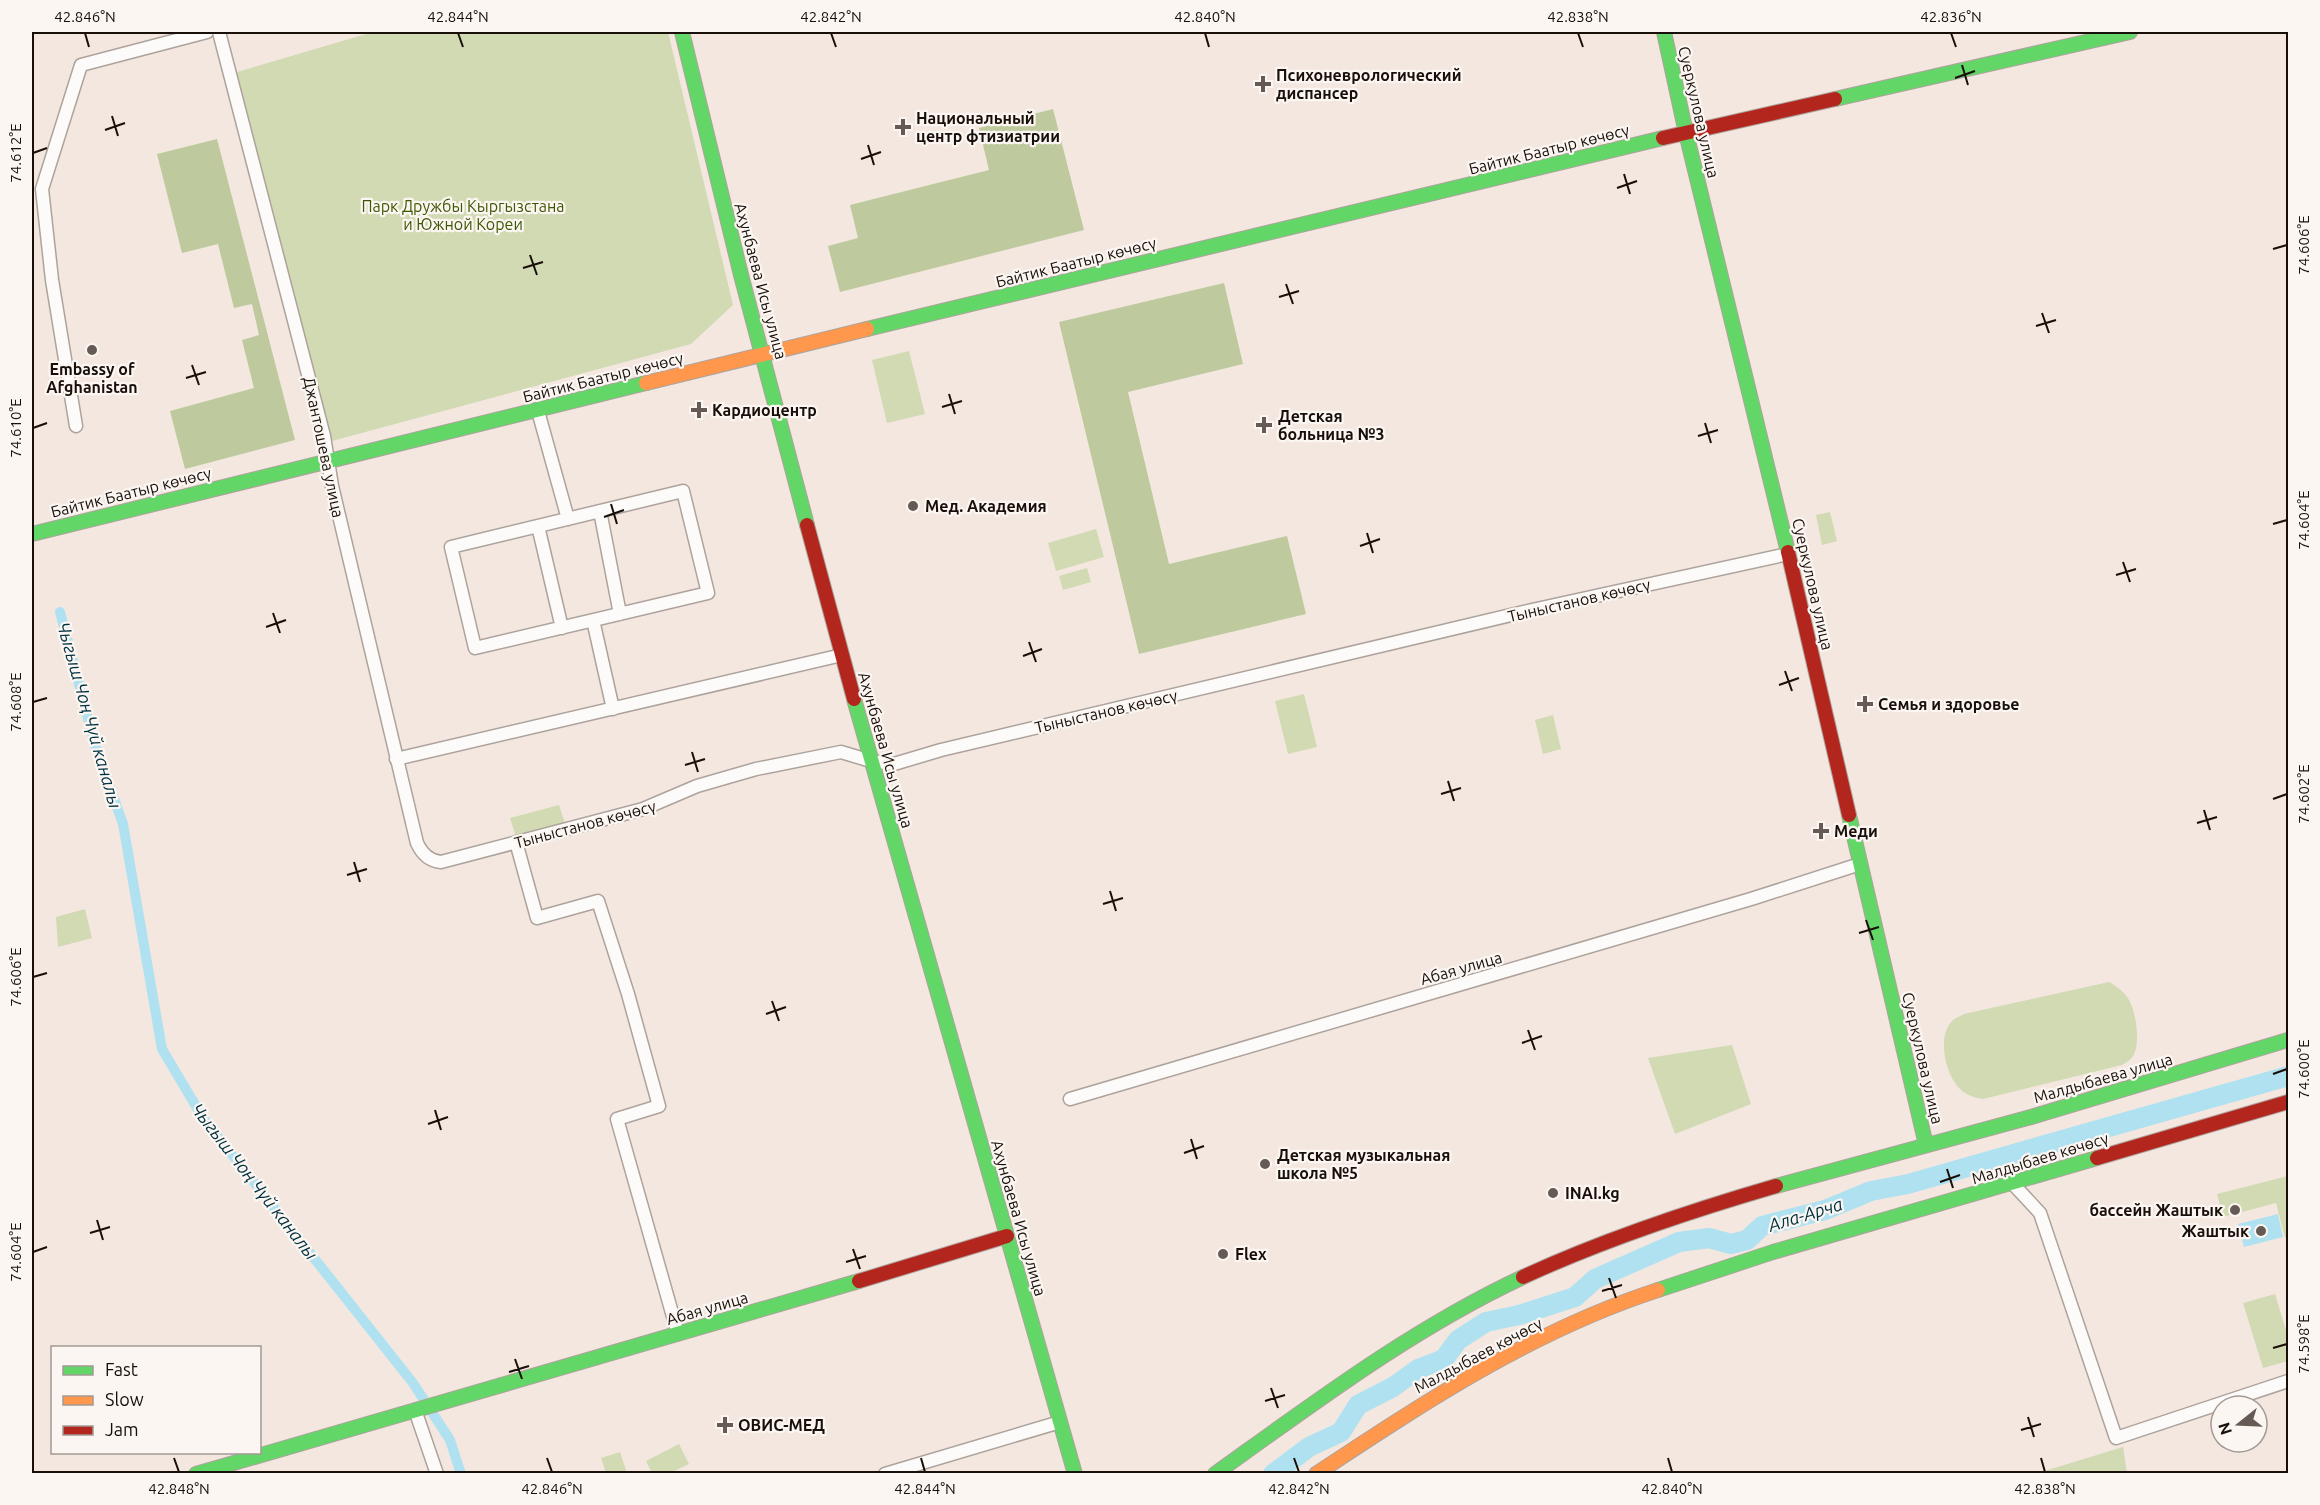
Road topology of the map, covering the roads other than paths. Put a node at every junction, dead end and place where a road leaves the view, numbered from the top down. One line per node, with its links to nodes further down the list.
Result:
1 (207, 32): 9 (street)
2 (219, 32): 10 (street, Джантошева улица)
3 (682, 32): 7 (street, Ахунбаева Исы улица)
4 (1664, 32): 6 (street, Суеркулова улица)
5 (2130, 32): 6 (street, Байтик Баатыр көчөсү)
6 (1686, 133): 7 (street, Байтик Баатыр көчөсү); 15 (street, Суеркулова улица)
7 (763, 354): 8 (street, Байтик Баатыр көчөсү); 19 (street, Ахунбаева Исы улица)
8 (538, 411): 10 (street, Байтик Баатыр көчөсү); 12 (street)
9 (76, 426)
10 (328, 462): 14 (street, Байтик Баатыр көчөсү); 21 (street, Джантошева улица)
11 (600, 511): 12 (street); 16 (street); 16 (street)
12 (568, 519): 13 (street)
13 (538, 526): 18 (street); 18 (street)
14 (32, 534)
15 (1788, 554): 22 (street, Тыныстанов көчөсү); 25 (street, Суеркулова улица)
16 (620, 614): 17 (street)
17 (593, 620): 18 (street); 20 (street)
18 (562, 628)
19 (842, 655): 20 (street); 22 (street, Ахунбаева Исы улица)
20 (613, 709): 21 (street)
21 (396, 759): 24 (street, Джантошева улица)
22 (871, 761): 23 (street, Тыныстанов көчөсү); 31 (street, Ахунбаева Исы улица)
23 (516, 842): 24 (street, Тыныстанов көчөсү); 32 (street)
24 (430, 860)
25 (1860, 864): 27 (street, Абая улица); 29 (street, Суеркулова улица)
26 (2289, 1040): 29 (street, Малдыбаева улица)
27 (1070, 1099)
28 (2289, 1102): 30 (street, Малдыбаев көчөсү)
29 (1926, 1145): 41 (street)
30 (2013, 1184): 33 (street); 42 (street, Малдыбаев көчөсү)
31 (1007, 1236): 32 (street, Абая улица); 35 (street, Ахунбаева Исы улица)
32 (678, 1334): 34 (street, Абая улица)
33 (2289, 1381)
34 (425, 1407): 36 (street, Абая улица); 38 (street)
35 (1060, 1422): 39 (street); 40 (street, Ахунбаева Исы улица)
36 (232, 1468): 37 (street, Абая улица)
37 (196, 1473)
38 (437, 1473)
39 (885, 1473)
40 (1075, 1473)
41 (1215, 1473)
42 (1316, 1473)

